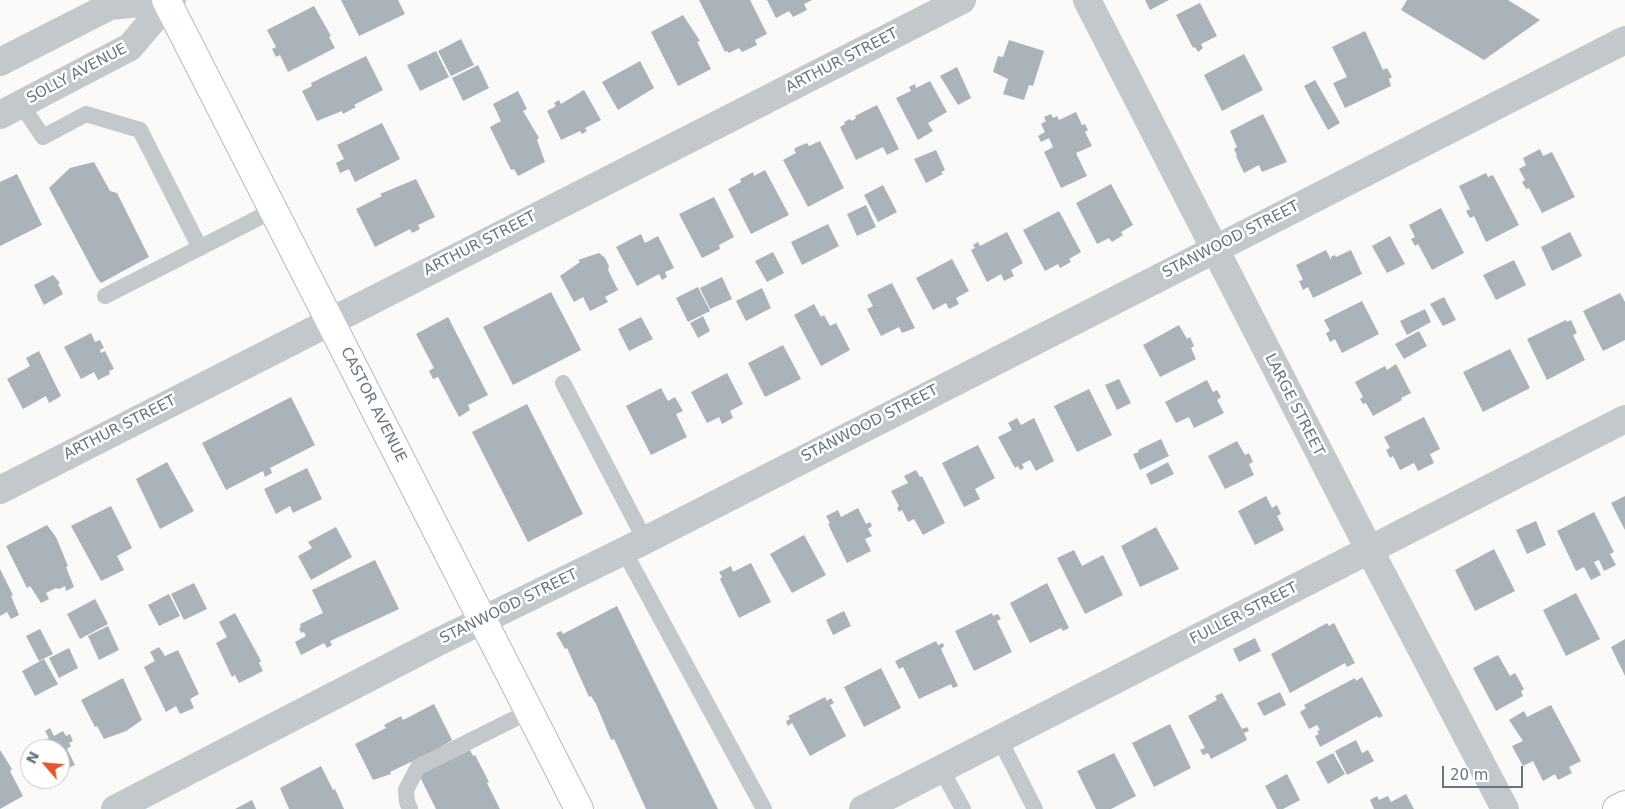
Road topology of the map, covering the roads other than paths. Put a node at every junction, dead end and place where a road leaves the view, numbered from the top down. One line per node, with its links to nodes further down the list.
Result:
1 (962, 0): 11 (street, ARTHUR STREET)
2 (1087, 0): 9 (street, LARGE STREET)
3 (169, 1): 5 (street); 6 (street, SOLLY AVENUE); 7 (main road, CASTOR AVENUE)
4 (1625, 40): 9 (street, STANWOOD STREET)
5 (0, 62)
6 (11, 109): 8 (lane)
7 (274, 210): 8 (lane); 11 (main road, CASTOR AVENUE)
8 (200, 248): 10 (lane)
9 (1214, 249): 15 (street, STANWOOD STREET); 16 (street, LARGE STREET)
10 (105, 296)
11 (330, 321): 14 (street, ARTHUR STREET); 17 (main road, CASTOR AVENUE)
12 (562, 383): 15 (lane)
13 (1625, 419): 16 (street, FULLER STREET)
14 (0, 490)
15 (634, 545): 17 (street, STANWOOD STREET); 25 (lane)
16 (1368, 549): 19 (street, FULLER STREET); 29 (street, LARGE STREET)
17 (483, 619): 18 (main road, CASTOR AVENUE); 22 (street, STANWOOD STREET)
18 (530, 712): 23 (lane); 24 (main road, CASTOR AVENUE)
19 (1000, 740): 20 (street, FULLER STREET); 28 (lane)
20 (941, 769): 26 (street, FULLER STREET); 27 (lane)
21 (1625, 805): 30 (main road)
22 (115, 809)
23 (410, 809)
24 (579, 809)
25 (764, 809)
26 (863, 809)
27 (963, 809)
28 (1035, 809)
29 (1505, 809)
30 (1617, 809)

